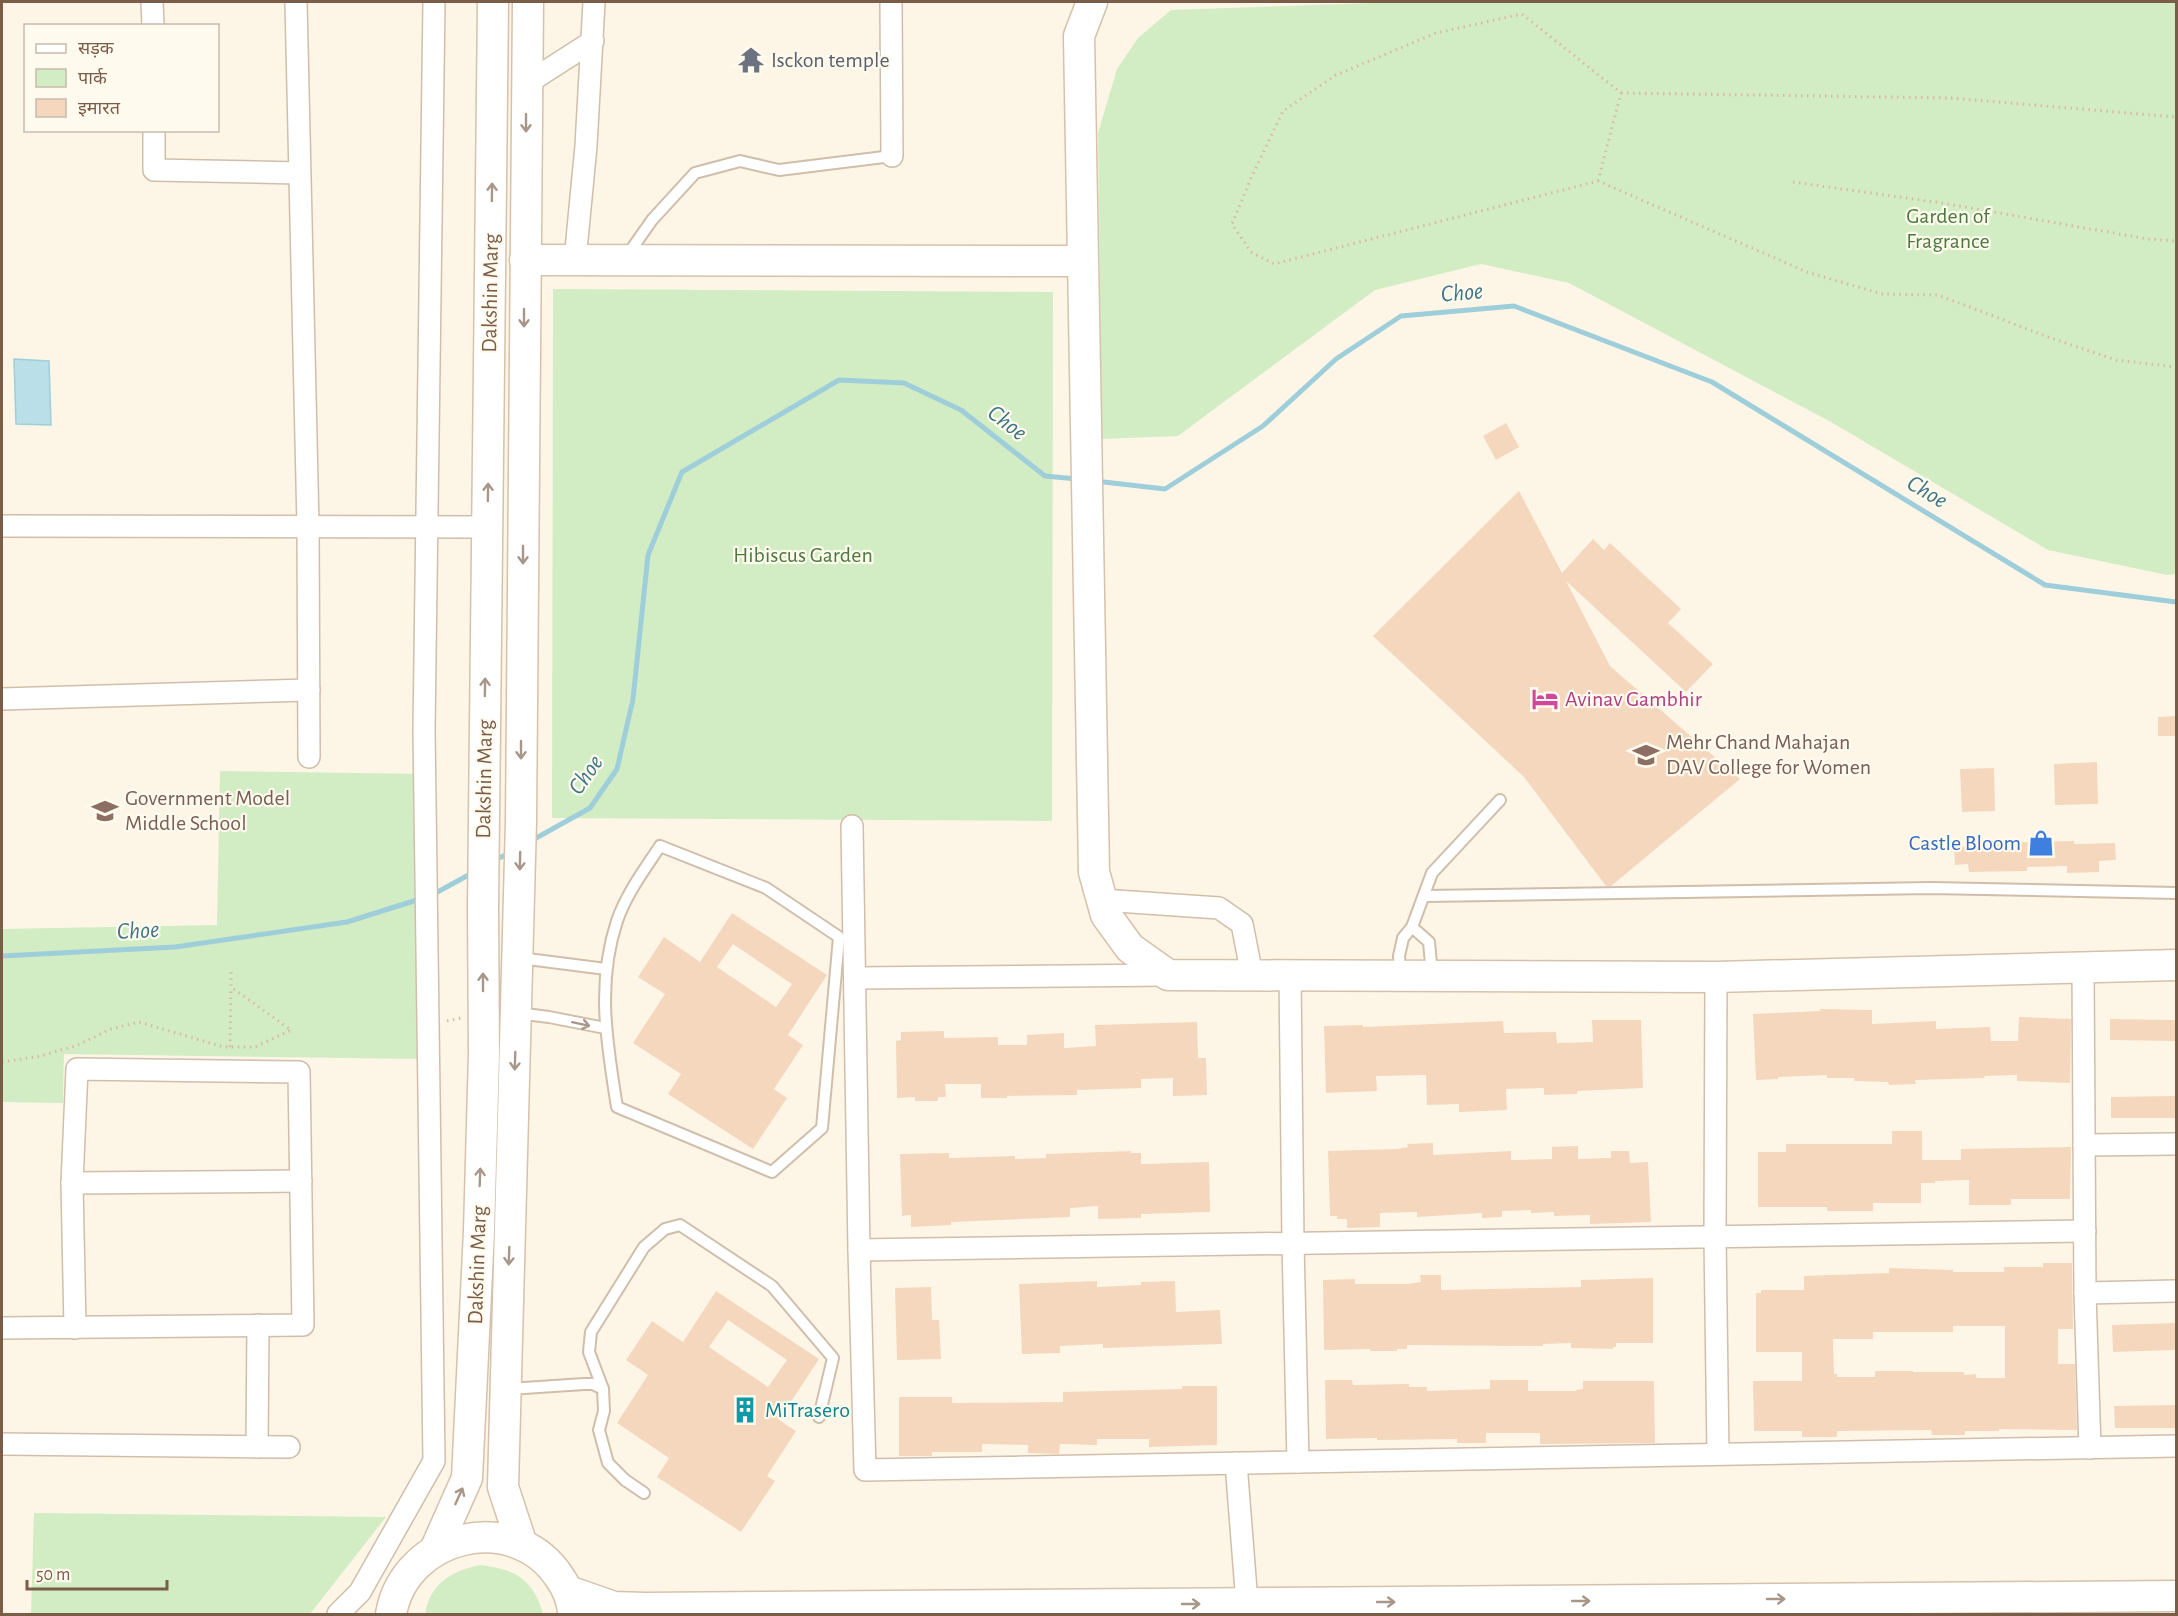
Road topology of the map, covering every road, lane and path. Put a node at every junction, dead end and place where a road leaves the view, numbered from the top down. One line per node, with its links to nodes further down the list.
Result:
1 (152, 2): 9 (street)
2 (296, 2): 16 (street)
3 (434, 2): 27 (street)
4 (493, 2): 28 (main road, Dakshin Marg, one-way to 4)
5 (528, 2): 11 (main road, Dakshin Marg)
6 (594, 2): 10 (street)
7 (891, 2): 15 (street)
8 (1092, 2): 23 (main road)
9 (153, 24)
10 (593, 41): 11 (street); 21 (street)
11 (526, 84): 20 (main road, Dakshin Marg, one-way to 20)
12 (1621, 93): 13 (path); 17 (path); 17 (path)
13 (2176, 117)
14 (154, 132): 16 (street)
15 (892, 156): 22 (lane)
16 (299, 173): 26 (street)
17 (1598, 181): 24 (path)
18 (1793, 182): 19 (path)
19 (2176, 238)
20 (525, 260): 21 (main road); 38 (main road, Dakshin Marg, one-way to 38)
21 (575, 260): 22 (main road)
22 (624, 260): 23 (main road)
23 (1082, 261): 36 (main road)
24 (2176, 367)
25 (2, 526): 26 (street)
26 (308, 526): 27 (street); 29 (street)
27 (427, 526): 28 (street); 55 (street)
28 (488, 527): 83 (main road, Dakshin Marg, one-way to 28)
29 (309, 690): 30 (street); 31 (street)
30 (2, 699)
31 (309, 757)
32 (1500, 800): 35 (lane)
33 (852, 826): 49 (street)
34 (2176, 893): 35 (lane)
35 (1425, 896): 37 (lane)
36 (1102, 900): 43 (main road); 44 (street)
37 (1412, 927): 46 (lane); 47 (lane)
38 (518, 958): 41 (lane); 51 (main road, Dakshin Marg)
39 (2176, 965): 40 (main road)
40 (2083, 968): 48 (main road); 58 (street)
41 (606, 969): 53 (lane); 53 (lane)
42 (231, 972): 50 (path)
43 (1168, 975): 44 (main road); 49 (street)
44 (1252, 975): 45 (main road)
45 (1290, 975): 46 (main road); 63 (street)
46 (1400, 976): 47 (main road)
47 (1432, 977): 48 (main road)
48 (1716, 977): 62 (street)
49 (855, 978): 64 (street)
50 (231, 987): 54 (path); 54 (path)
51 (516, 1013): 53 (lane, one-way to 53); 70 (main road, Dakshin Marg, one-way to 70)
52 (472, 1017): 55 (path)
53 (605, 1028)
54 (230, 1047): 56 (path)
55 (429, 1053): 88 (street)
56 (2, 1062)
57 (2176, 1144): 58 (street)
58 (2084, 1145): 61 (street)
59 (301, 1181): 60 (street); 60 (street); 67 (street)
60 (72, 1183): 69 (street)
61 (2085, 1231): 62 (street); 66 (street)
62 (1715, 1236): 63 (street); 78 (street)
63 (1293, 1243): 64 (street); 79 (street)
64 (859, 1250): 80 (street)
65 (2176, 1290): 66 (street)
66 (2085, 1293): 77 (street)
67 (258, 1325): 69 (street); 75 (street)
68 (2, 1328): 69 (street)
69 (75, 1328)
70 (506, 1389): 71 (lane); 82 (main road, Dakshin Marg)
71 (603, 1389): 72 (lane); 81 (lane)
72 (819, 1418)
73 (2, 1444): 75 (street)
74 (2176, 1446): 77 (street)
75 (257, 1447): 76 (street)
76 (289, 1447)
77 (2090, 1448): 78 (street)
78 (1718, 1454): 79 (street)
79 (1298, 1462): 80 (street)
80 (1236, 1463): 86 (street)
81 (644, 1493)
82 (522, 1545): 83 (main road); 85 (main road)
83 (435, 1550): 87 (main road)
84 (2176, 1596): 86 (main road, one-way to 84)
85 (570, 1603): 86 (main road, one-way to 86)
86 (1247, 1604)
87 (390, 1612)
88 (338, 1614)

